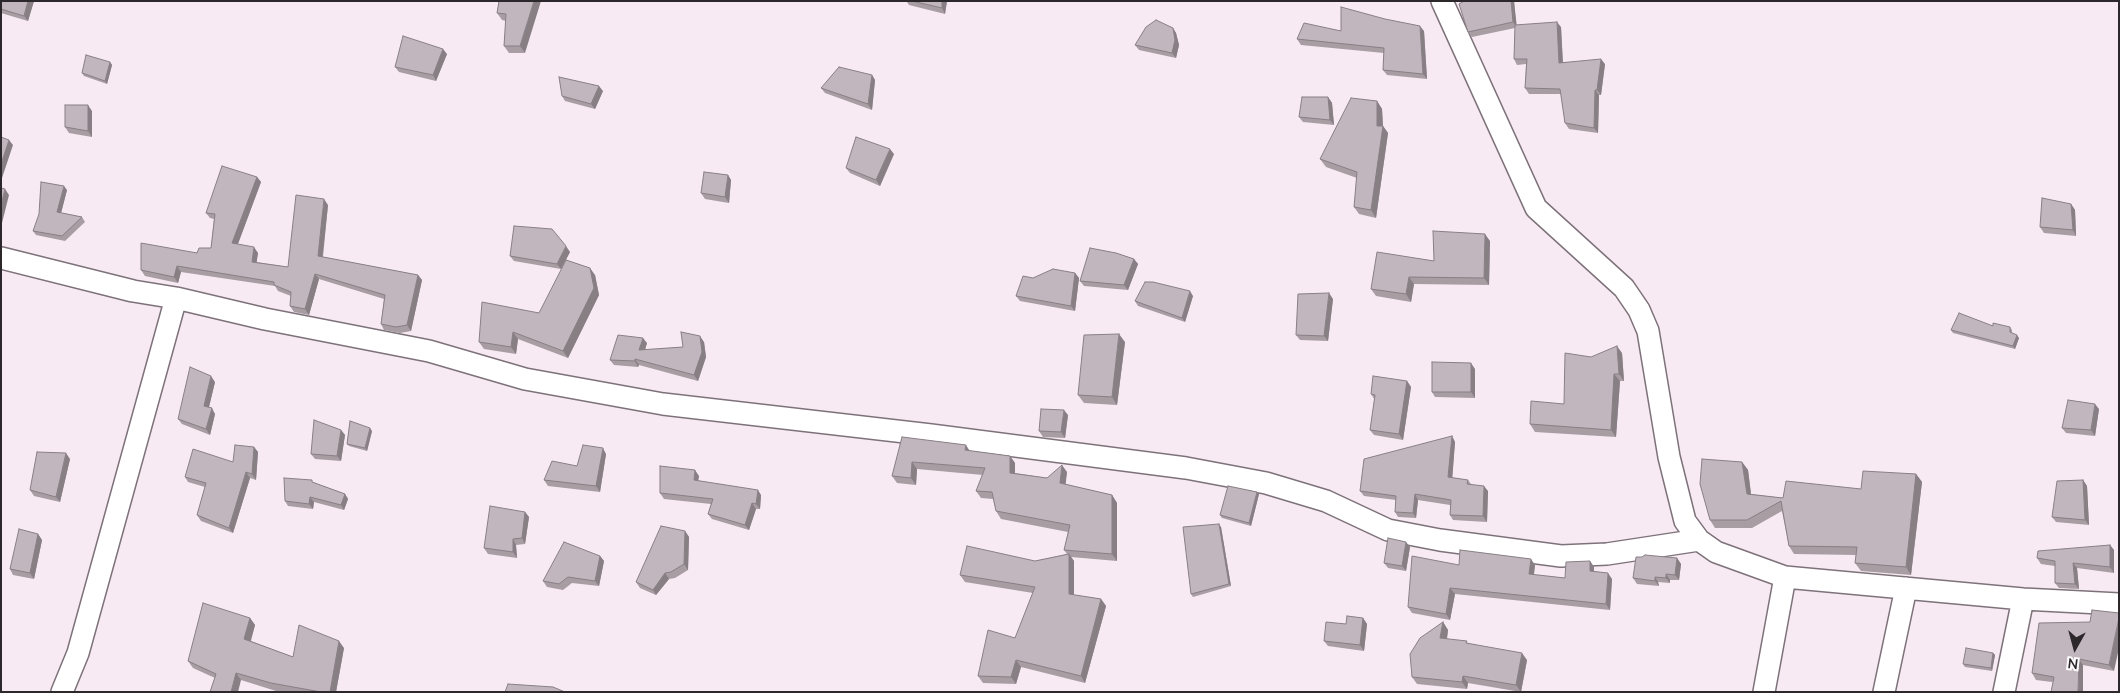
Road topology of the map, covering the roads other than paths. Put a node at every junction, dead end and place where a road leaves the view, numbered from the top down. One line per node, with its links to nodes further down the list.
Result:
1 (1442, 1): 4 (street)
2 (1, 258): 3 (street)
3 (176, 298): 4 (street); 9 (street)
4 (1699, 540): 5 (street)
5 (1785, 577): 6 (street); 10 (street)
6 (1906, 588): 7 (street); 11 (street)
7 (2023, 599): 8 (street); 12 (street)
8 (2119, 604)
9 (62, 692)
10 (1764, 692)
11 (1884, 692)
12 (2004, 692)

